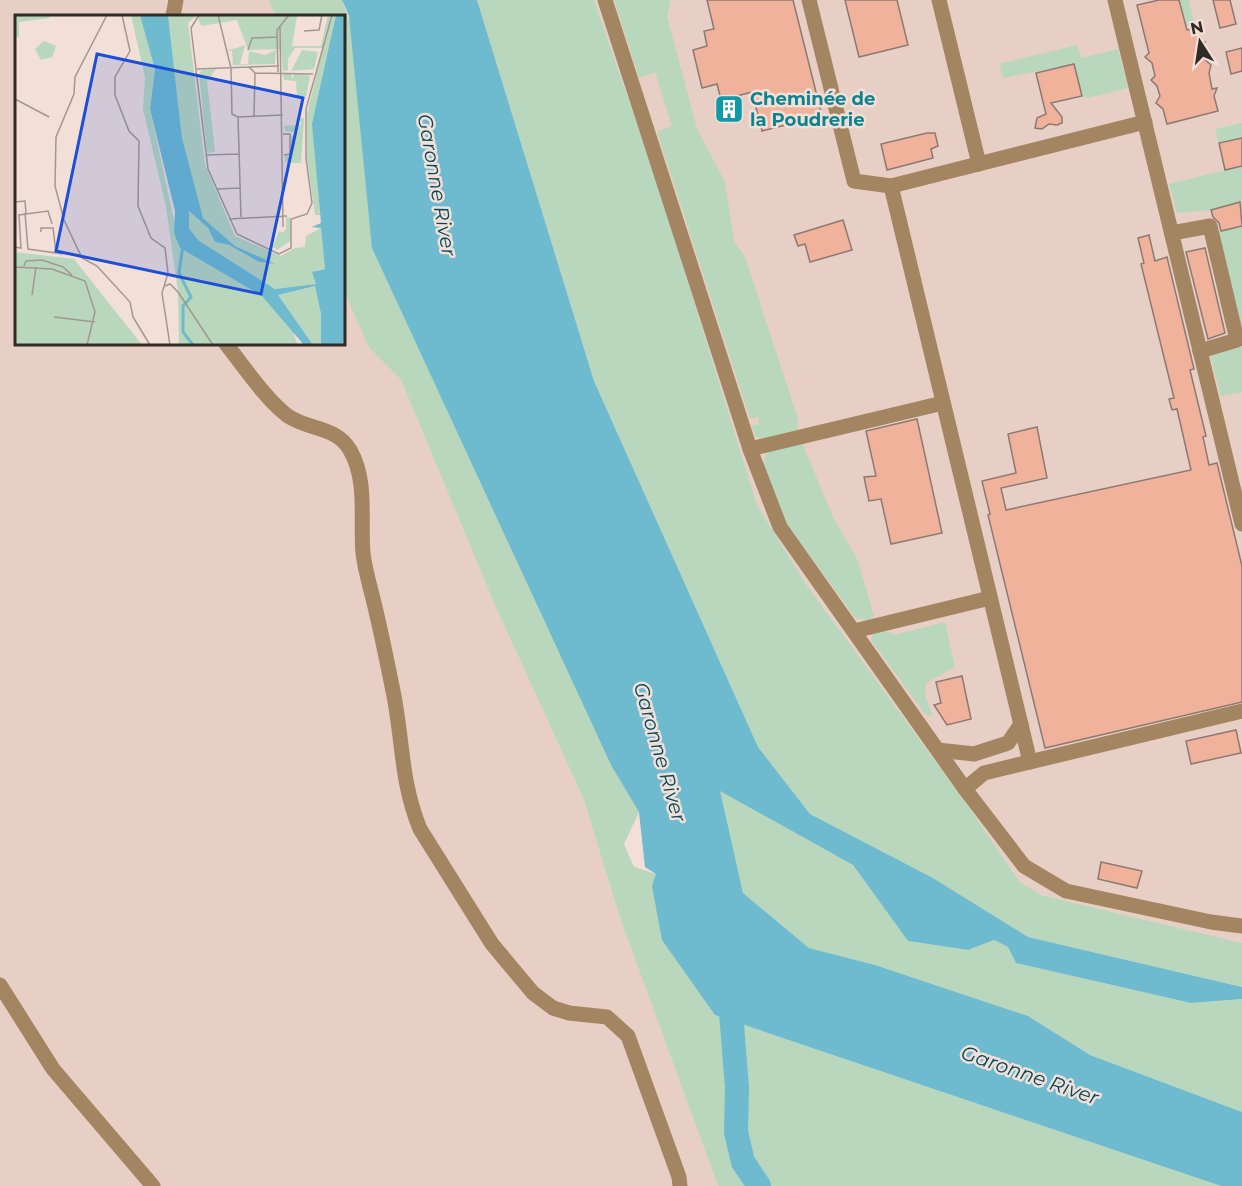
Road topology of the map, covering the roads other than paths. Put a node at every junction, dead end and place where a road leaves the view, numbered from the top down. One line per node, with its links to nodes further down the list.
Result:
1 (176, 0): 6 (lane)
2 (605, 0): 14 (lane)
3 (809, 0): 9 (lane)
4 (939, 0): 8 (lane)
5 (1115, 0): 7 (lane)
6 (173, 15)
7 (1145, 122): 8 (lane); 10 (lane)
8 (978, 164): 9 (lane)
9 (891, 186): 13 (lane)
10 (1172, 233): 12 (lane); 12 (lane)
11 (227, 345): 26 (lane)
12 (1200, 351): 15 (lane)
13 (943, 402): 14 (lane); 16 (lane)
14 (750, 449): 17 (lane)
15 (1242, 524)
16 (990, 598): 17 (lane); 19 (lane)
17 (854, 631): 20 (lane)
18 (1242, 711): 21 (lane)
19 (1021, 724): 20 (lane); 21 (lane)
20 (938, 750): 22 (lane)
21 (1030, 762): 22 (lane)
22 (965, 789): 23 (lane)
23 (1242, 926)
24 (0, 985): 25 (lane)
25 (153, 1186)
26 (681, 1186)

